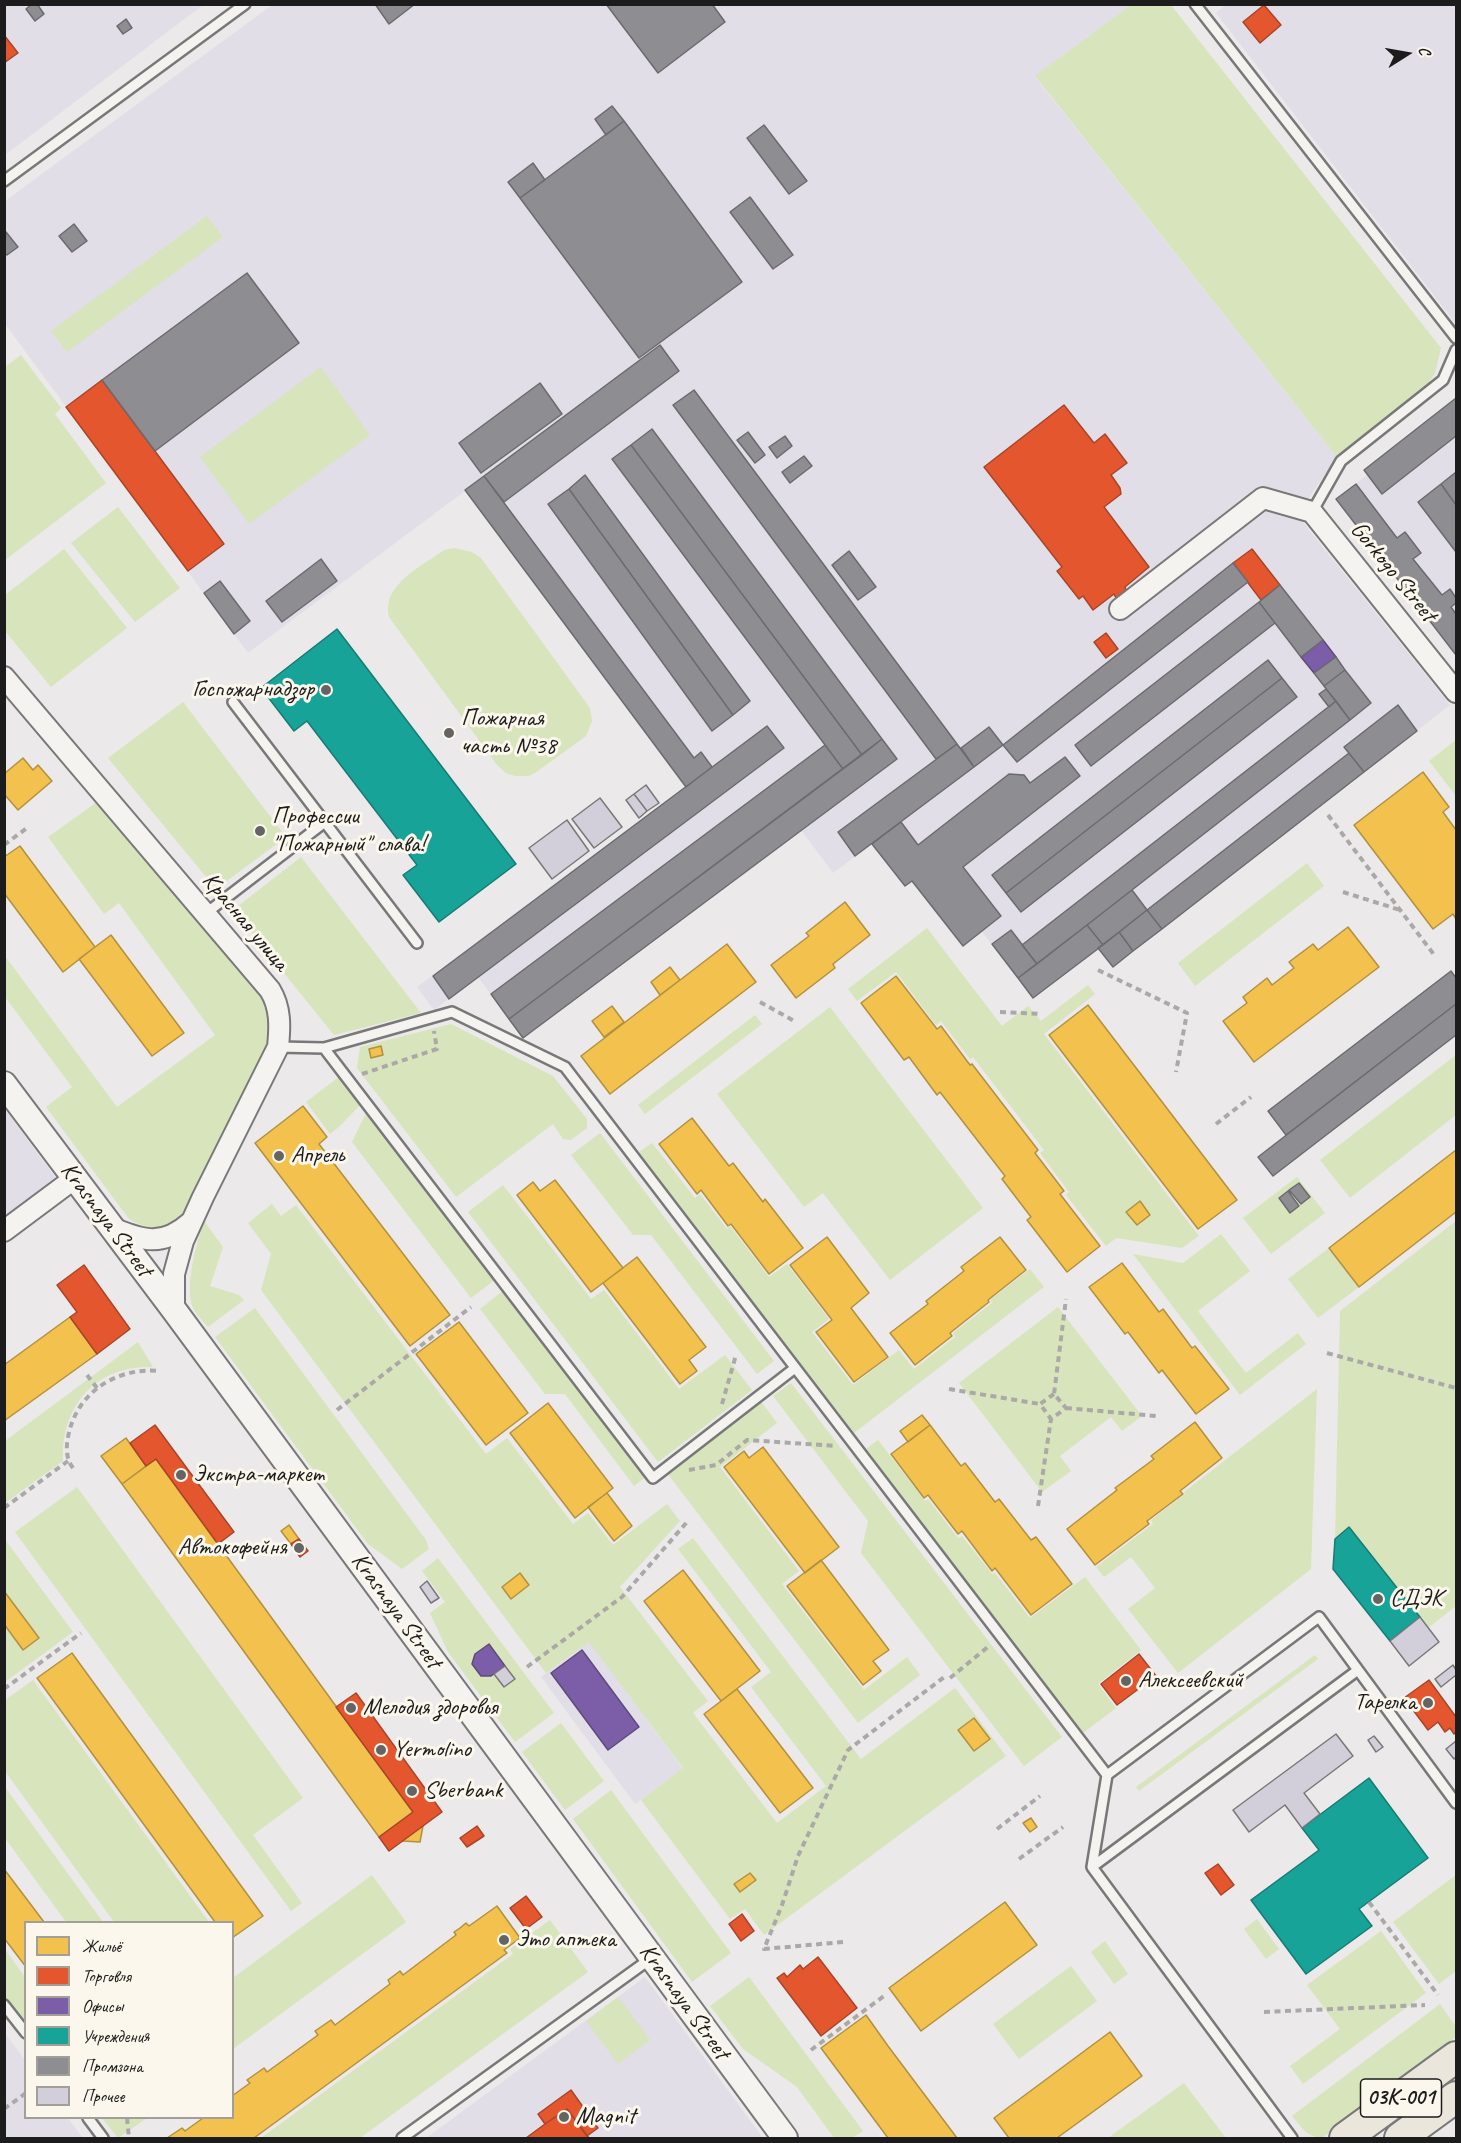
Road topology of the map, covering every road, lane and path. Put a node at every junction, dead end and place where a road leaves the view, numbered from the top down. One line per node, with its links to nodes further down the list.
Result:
1 (245, 4): 3 (lane)
2 (1196, 4): 4 (lane)
3 (4, 181)
4 (1456, 338)
5 (1456, 351): 6 (lane)
6 (1312, 512): 7 (street); 9 (street, Gorkogo Street)
7 (1120, 609)
8 (4, 677): 17 (street, Красная улица)
9 (1456, 692)
10 (233, 702): 12 (lane)
11 (1328, 815): 16 (path)
12 (325, 822): 17 (lane); 18 (lane)
13 (27, 828): 14 (path)
14 (4, 845)
15 (1343, 892): 16 (path)
16 (1401, 910): 19 (path)
17 (205, 914): 26 (street, Красная улица)
18 (417, 943)
19 (1435, 956)
20 (1098, 970): 28 (path)
21 (760, 1002): 25 (path)
22 (1000, 1012): 23 (path)
23 (1041, 1014)
24 (432, 1018): 27 (lane); 29 (path); 42 (lane)
25 (796, 1022)
26 (279, 1047): 27 (lane); 34 (street, Красная улица)
27 (324, 1048): 29 (lane)
28 (1176, 1072)
29 (348, 1079): 54 (lane)
30 (4, 1084): 33 (street, Krasnaya Street)
31 (1251, 1096): 32 (path)
32 (1216, 1124)
33 (75, 1178): 35 (street, Krasnaya Street); 36 (street)
34 (191, 1222): 35 (street); 39 (street, Красная улица)
35 (112, 1228): 39 (street, Krasnaya Street)
36 (4, 1231)
37 (1066, 1299): 48 (path)
38 (471, 1307): 51 (path)
39 (174, 1310): 76 (street, Krasnaya Street)
40 (1327, 1353): 46 (path)
41 (736, 1355): 54 (path)
42 (795, 1368): 54 (lane); 55 (lane)
43 (159, 1371): 45 (path)
44 (87, 1375): 45 (path)
45 (97, 1388): 56 (path)
46 (1456, 1388)
47 (948, 1389): 49 (path)
48 (1054, 1394): 49 (path); 50 (path)
49 (1040, 1404): 53 (path)
50 (1065, 1408): 52 (path); 53 (path)
51 (337, 1410)
52 (1156, 1416)
53 (1051, 1419): 59 (path)
54 (715, 1430)
55 (856, 1447): 57 (path); 63 (lane)
56 (68, 1461): 58 (path); 60 (path)
57 (716, 1465)
58 (73, 1468)
59 (1038, 1506)
60 (4, 1508)
61 (687, 1522): 64 (path)
62 (81, 1633): 66 (path)
63 (1001, 1637): 67 (lane); 75 (path)
64 (527, 1667)
65 (1358, 1670): 67 (lane); 69 (lane); 73 (lane)
66 (4, 1689)
67 (1107, 1775): 73 (lane)
68 (1040, 1796): 71 (path)
69 (1456, 1803)
70 (1063, 1827): 72 (path)
71 (997, 1828)
72 (1019, 1859)
73 (1092, 1867): 94 (lane)
74 (1369, 1902): 77 (path)
75 (843, 1942)
76 (652, 1957): 92 (lane); 93 (street, Krasnaya Street)
77 (1438, 1995)
78 (884, 1996): 83 (path)
79 (4, 2005): 82 (lane)
80 (1425, 2005): 81 (path)
81 (1263, 2012)
82 (24, 2030)
83 (811, 2050)
84 (1456, 2056): 95 (main road, 03К-001)
85 (24, 2094): 87 (path)
86 (1456, 2097): 96 (main road, 03К-001)
87 (4, 2109)
88 (89, 2119): 91 (lane)
89 (127, 2119): 90 (path)
90 (129, 2138)
91 (103, 2139)
92 (402, 2139)
93 (785, 2139)
94 (1292, 2139)
95 (1345, 2139)
96 (1400, 2139)

